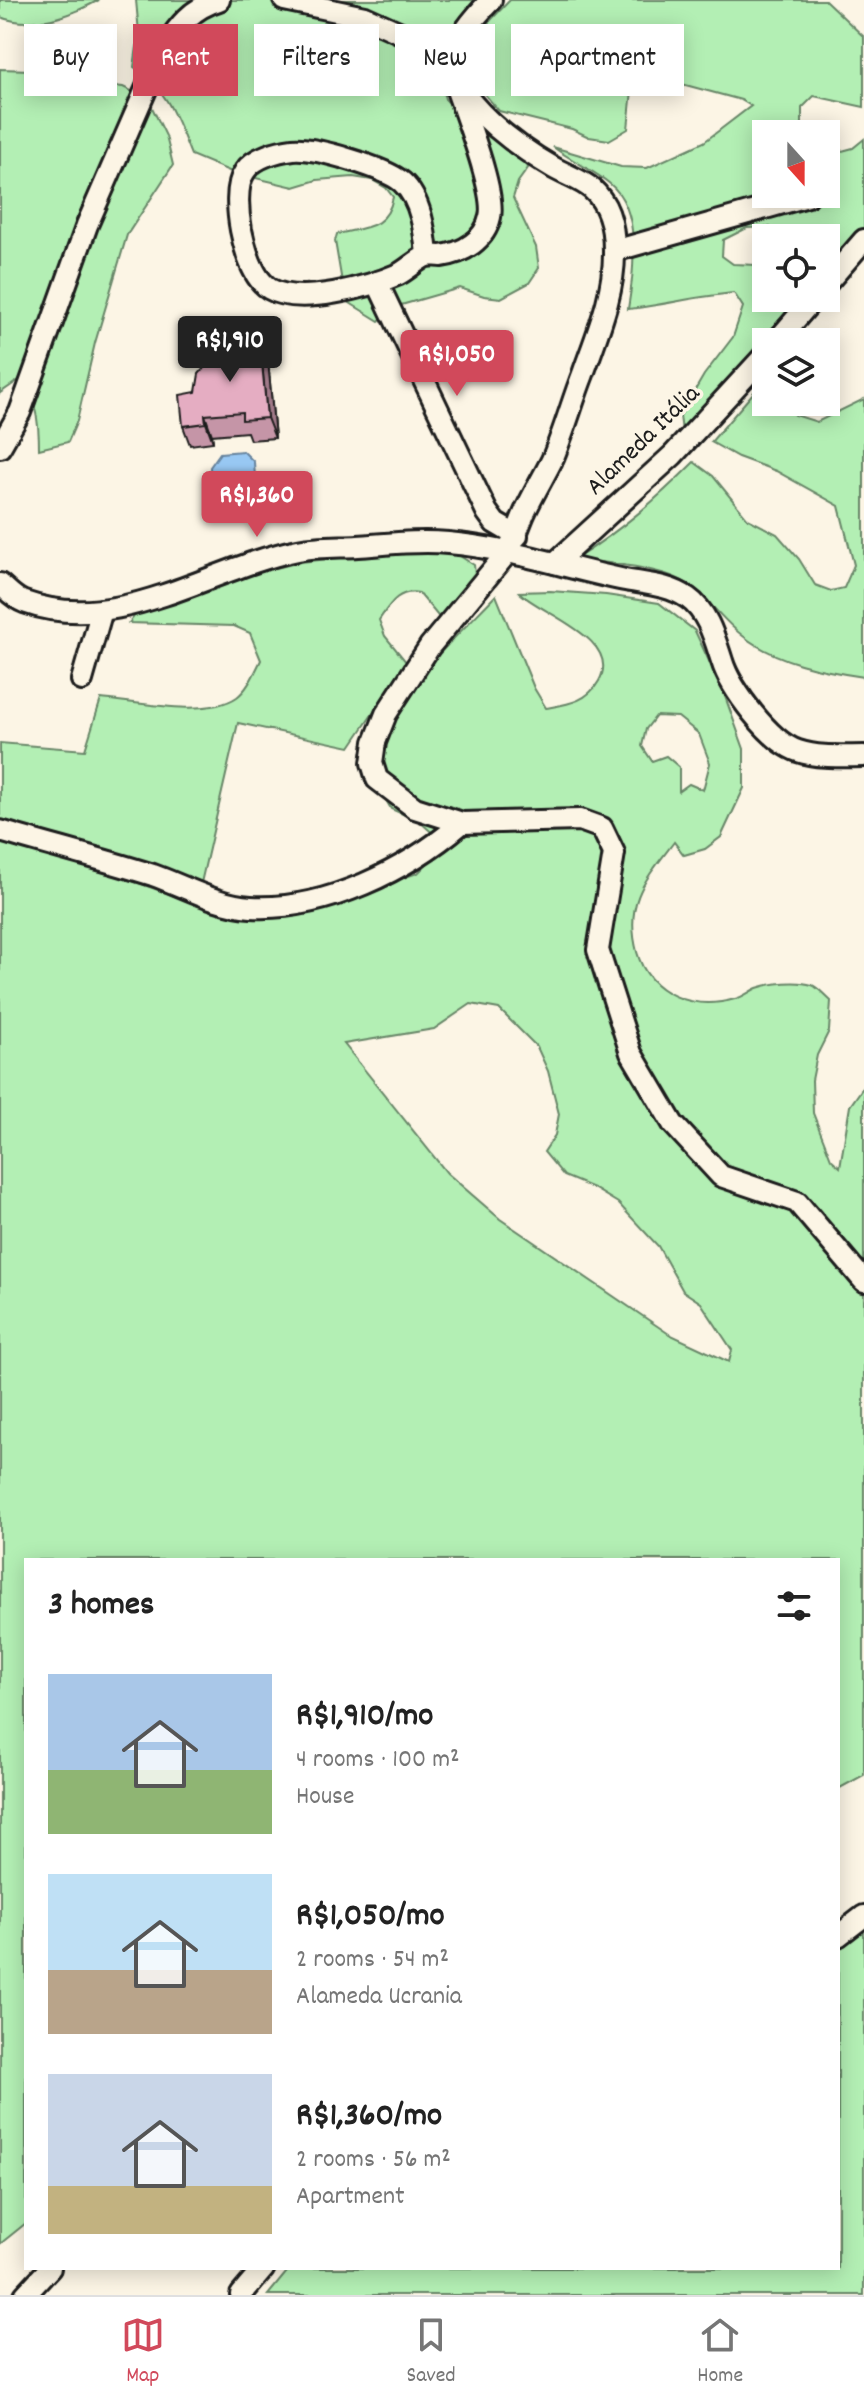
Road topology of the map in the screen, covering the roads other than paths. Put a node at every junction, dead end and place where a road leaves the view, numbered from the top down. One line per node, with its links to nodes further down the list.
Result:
1 (219, 0): 17 (street)
2 (284, 0): 5 (street)
3 (491, 0): 4 (street)
4 (468, 24)
5 (395, 30)
6 (459, 96): 11 (street)
7 (469, 96): 10 (street)
8 (766, 208): 10 (street)
9 (864, 240): 12 (street)
10 (614, 251): 18 (street)
11 (427, 255): 13 (street); 13 (street)
12 (840, 268)
13 (377, 282): 18 (street)
14 (802, 312): 15 (street)
15 (788, 328)
16 (752, 369): 19 (street, Alameda Itália)
17 (0, 447)
18 (512, 545): 19 (street); 21 (street); 24 (street)
19 (555, 563): 23 (street)
20 (0, 584): 21 (street)
21 (102, 610): 22 (street)
22 (82, 680)
23 (864, 756)
24 (462, 823): 25 (street); 26 (street)
25 (0, 831)
26 (864, 1281)
27 (864, 1916): 28 (street)
28 (840, 1935)
29 (48, 2270): 31 (street)
30 (262, 2270): 32 (street)
31 (25, 2295)
32 (241, 2295)

